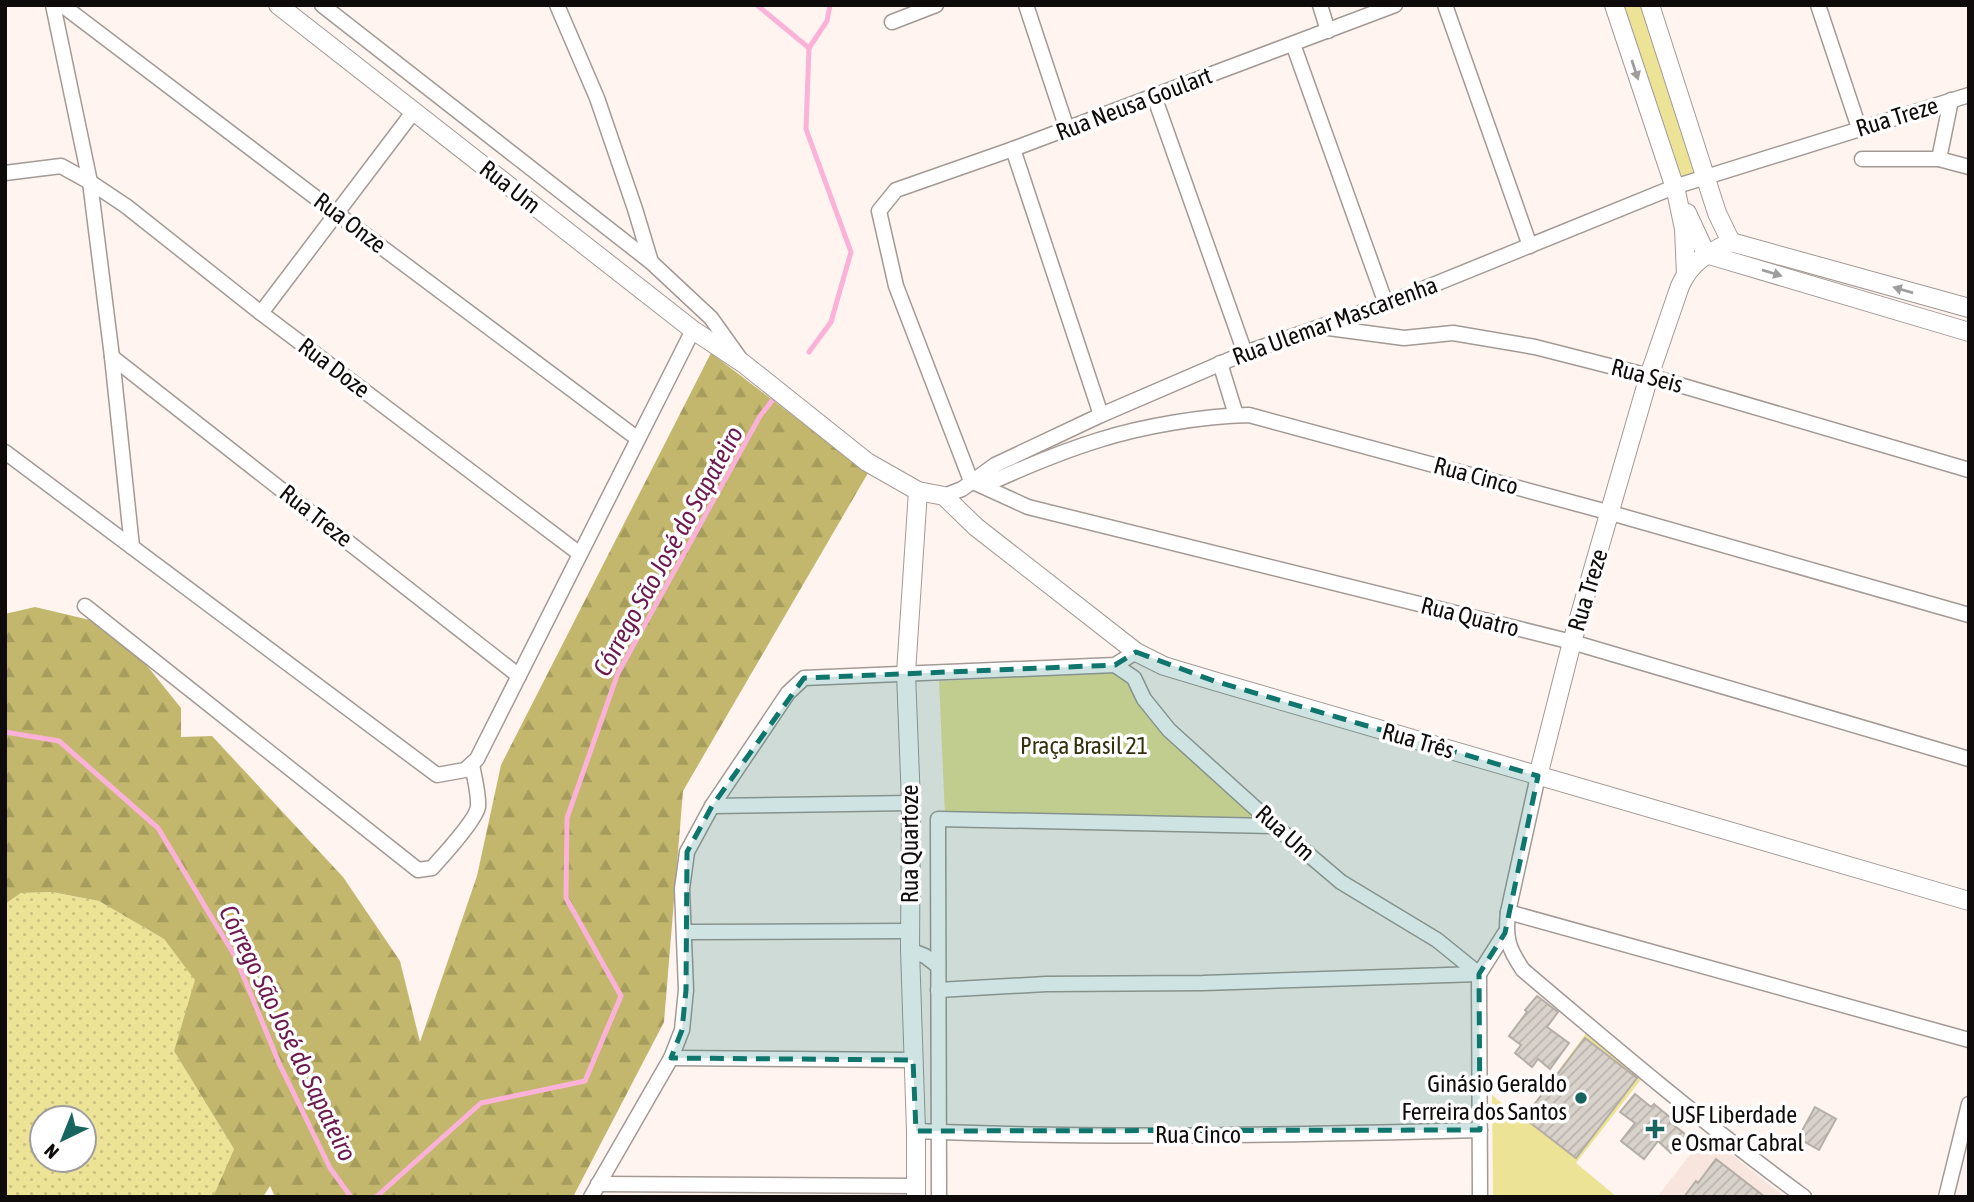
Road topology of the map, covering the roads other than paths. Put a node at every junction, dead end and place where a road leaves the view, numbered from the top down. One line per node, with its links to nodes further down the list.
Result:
1 (53, 5): 29 (street)
2 (62, 5): 31 (street, Rua Onze)
3 (278, 5): 20 (street, Rua Um)
4 (322, 5): 35 (street, Rua Um)
5 (557, 5): 35 (street)
6 (936, 5): 14 (street)
7 (1026, 5): 22 (street)
8 (1320, 5): 15 (street)
9 (1395, 5): 15 (street, Rua Neusa Goulart)
10 (1445, 5): 33 (street)
11 (1614, 5): 30 (street, one-way to 30)
12 (1650, 5): 28 (street)
13 (1818, 5): 21 (street)
14 (892, 22)
15 (1328, 31): 16 (street, Rua Neusa Goulart)
16 (1293, 44): 18 (street, Rua Neusa Goulart); 37 (street)
17 (1969, 95): 19 (street, Rua Treze)
18 (1154, 96): 22 (street, Rua Neusa Goulart); 43 (street)
19 (1951, 100): 21 (street, Rua Treze); 25 (street)
20 (414, 111): 31 (street); 41 (street, Rua Um)
21 (1859, 128): 28 (street, Rua Treze)
22 (1067, 129): 23 (street, Rua Neusa Goulart)
23 (1013, 149): 48 (street); 53 (street, Rua Neusa Goulart)
24 (1862, 159): 25 (street)
25 (1939, 159): 26 (street)
26 (1969, 167)
27 (5, 173): 29 (street, Rua Doze)
28 (1706, 177): 30 (street, Rua Ulemar Mascarenha); 32 (street)
29 (90, 182): 39 (street, Rua Doze); 44 (street)
30 (1675, 189): 33 (street, Rua Ulemar Mascarenha); 34 (street); 36 (street)
31 (336, 214): 39 (street); 50 (street, Rua Onze)
32 (1731, 242): 34 (street); 38 (street, one-way to 32)
33 (1530, 246): 37 (street, Rua Ulemar Mascarenha)
34 (1706, 254): 36 (street); 42 (street, one-way to 42)
35 (651, 262): 46 (street, Rua Um)
36 (1686, 274): 47 (street, Rua Treze)
37 (1386, 304): 40 (street, Rua Ulemar Mascarenha)
38 (1969, 308)
39 (261, 313): 58 (street, Rua Doze)
40 (1318, 327): 43 (street, Rua Ulemar Mascarenha); 47 (street, Rua Seis)
41 (693, 330): 46 (street, Rua Um); 50 (street)
42 (1969, 332)
43 (1245, 353): 45 (street, Rua Ulemar Mascarenha)
44 (113, 357): 57 (street); 65 (street, Rua Treze)
45 (1220, 363): 48 (street, Rua Ulemar Mascarenha); 49 (street)
46 (744, 364): 54 (street, Rua Um)
47 (1649, 376): 52 (street, Rua Seis); 56 (street, Rua Treze)
48 (1101, 415): 53 (street, Rua Ulemar Mascarenha)
49 (1236, 415): 53 (street, Rua Cinco); 56 (street, Rua Cinco)
50 (638, 439): 58 (street)
51 (5, 452): 57 (street)
52 (1969, 470)
53 (977, 484): 55 (street); 61 (street, Rua Quatro)
54 (918, 491): 55 (street, Rua Um); 64 (street, Rua Quartoze)
55 (944, 496): 62 (street, Rua Três)
56 (1611, 513): 60 (street, Rua Cinco); 61 (street, Rua Treze)
57 (132, 547): 67 (street)
58 (580, 554): 65 (street)
59 (85, 606): 67 (street)
60 (1969, 615)
61 (1572, 642): 66 (street, Rua Quatro); 68 (street, Rua Treze)
62 (1136, 652): 63 (street); 68 (street, Rua Três)
63 (1115, 665): 64 (street); 71 (street, Rua Um)
64 (906, 673): 69 (street, Rua Quartoze); 70 (street)
65 (519, 676): 67 (street)
66 (1969, 759)
67 (472, 764)
68 (1538, 776): 72 (street, Rua Três); 73 (street, Rua Treze)
69 (911, 803): 70 (street); 74 (street, Rua Quartoze)
70 (712, 806): 75 (street)
71 (1275, 826): 78 (street, Rua Quartoze); 79 (street, Rua Um)
72 (1969, 901)
73 (1508, 912): 76 (street); 83 (street)
74 (910, 931): 75 (street); 77 (street, Rua Quartoze)
75 (685, 932): 84 (street)
76 (1505, 933): 79 (street); 94 (street)
77 (911, 950): 78 (street); 82 (street, Rua Quartoze)
78 (938, 966): 80 (street, Rua Quartoze)
79 (1479, 974): 80 (street); 87 (street)
80 (938, 990): 81 (street, Rua Quartoze)
81 (938, 1028): 82 (street); 89 (street, Rua Quartoze)
82 (912, 1030): 85 (street, Rua Quartoze)
83 (1969, 1040)
84 (671, 1058): 85 (street); 90 (street)
85 (913, 1060): 88 (street, Rua Quartoze)
86 (1969, 1104): 95 (street)
87 (1480, 1130): 89 (street, Rua Cinco); 93 (street)
88 (916, 1131): 89 (street, Rua Cinco); 91 (street, Rua Quartoze)
89 (938, 1132): 92 (street, Rua Quartoze)
90 (594, 1190): 91 (street)
91 (916, 1191)
92 (939, 1197)
93 (1480, 1197)
94 (1804, 1197)
95 (1946, 1197)

